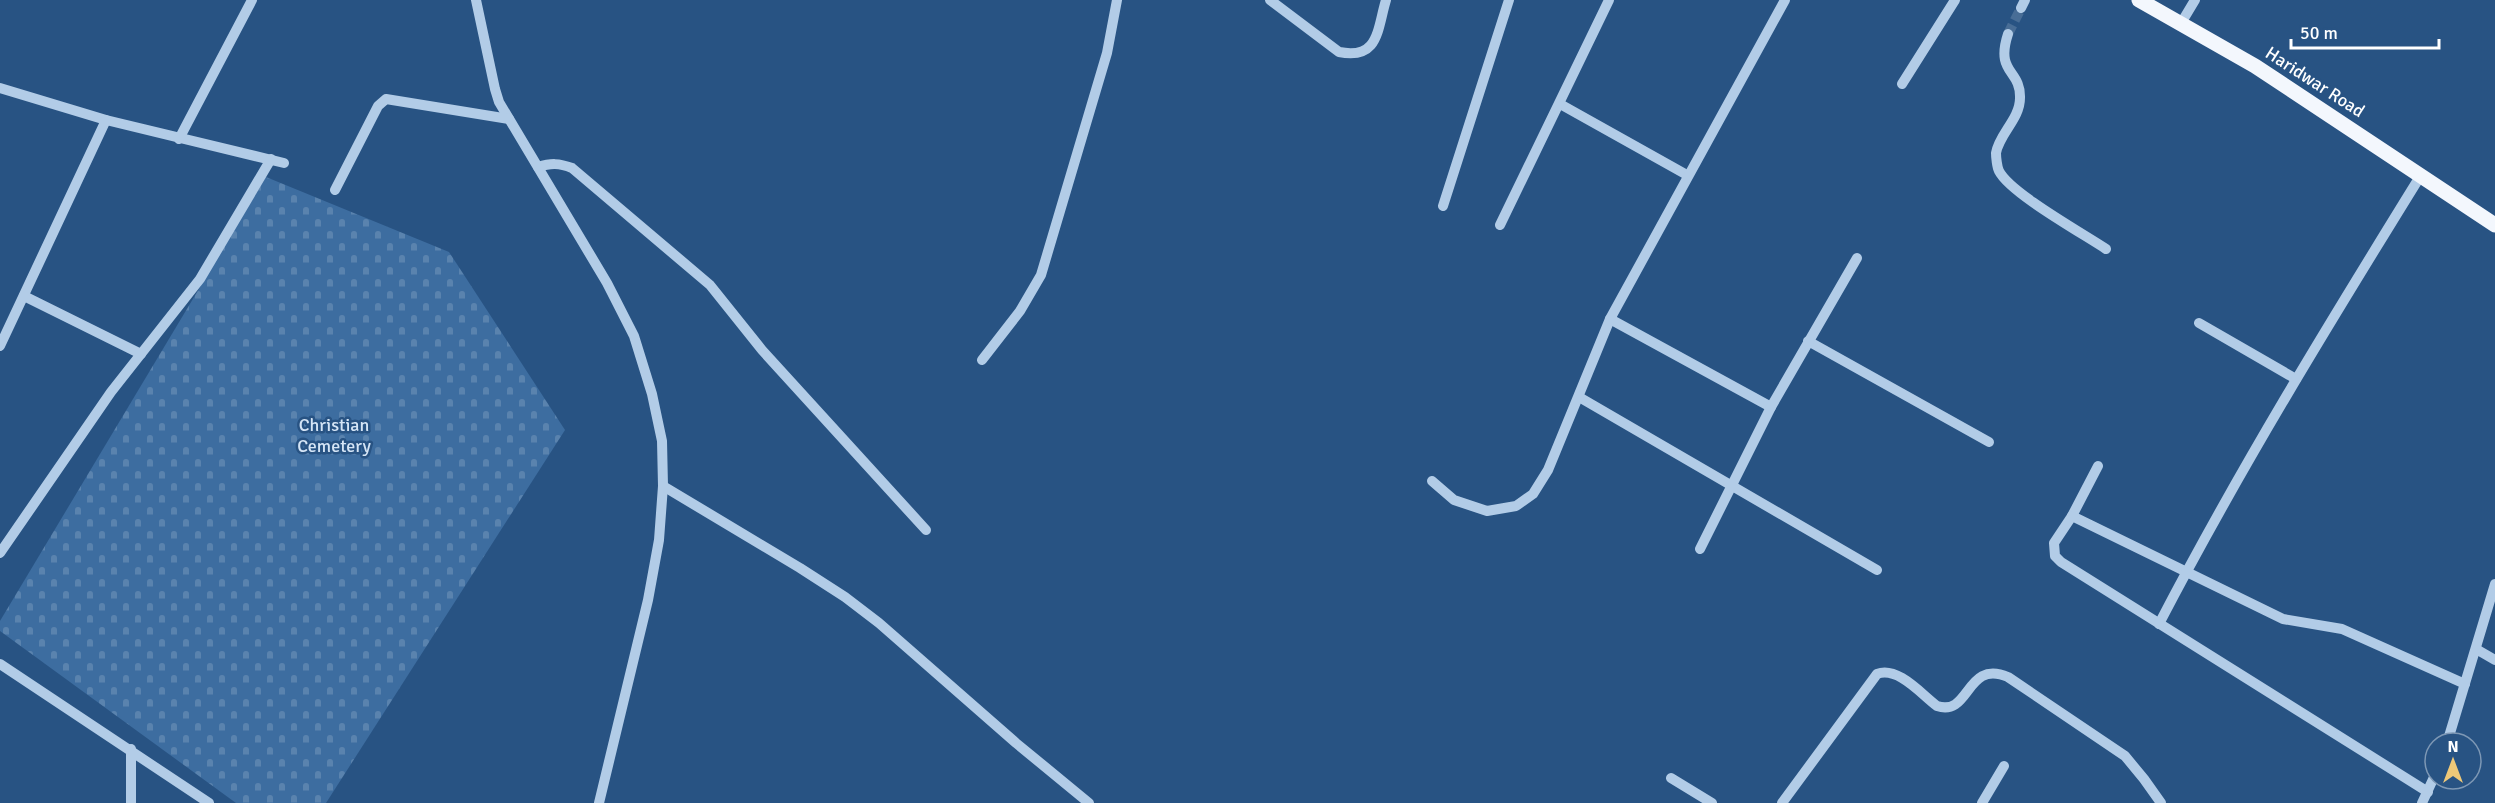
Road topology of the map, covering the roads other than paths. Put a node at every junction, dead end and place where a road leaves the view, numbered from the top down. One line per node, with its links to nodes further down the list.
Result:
1 (252, 0): 19 (street)
2 (476, 0): 17 (street)
3 (1117, 0): 37 (street)
4 (1270, 0): 5 (street)
5 (1386, 0)
6 (1509, 0): 26 (street)
7 (1608, 0): 16 (street)
8 (1785, 0): 23 (street)
9 (1955, 0): 14 (street)
10 (2139, 0): 12 (main road, Haridwar Road)
11 (2195, 0): 12 (street)
12 (2180, 25): 24 (main road, Haridwar Road)
13 (2008, 34): 29 (street)
14 (1902, 84)
15 (0, 88): 18 (street)
16 (1560, 104): 23 (street); 27 (street)
17 (509, 119): 22 (street); 25 (street)
18 (106, 120): 19 (street); 31 (street)
19 (179, 139): 20 (street)
20 (271, 159): 21 (street); 36 (street)
21 (284, 163)
22 (538, 167): 44 (street); 47 (street)
23 (1687, 175): 32 (street)
24 (2421, 175): 28 (main road, Haridwar Road); 38 (street)
25 (335, 190)
26 (1443, 206)
27 (1500, 225)
28 (2495, 225)
29 (2106, 249)
30 (1857, 258): 34 (street)
31 (24, 296): 35 (street); 36 (street)
32 (1610, 319): 39 (street); 40 (street)
33 (2199, 323): 38 (street)
34 (1808, 341): 40 (street); 41 (street)
35 (0, 346)
36 (141, 354): 49 (street)
37 (982, 360)
38 (2296, 379): 51 (street)
39 (1579, 397): 43 (street); 45 (street)
40 (1771, 407): 45 (street)
41 (1989, 442)
42 (2098, 466): 46 (street)
43 (1432, 481)
44 (663, 486): 66 (street); 67 (street)
45 (1731, 486): 48 (street); 50 (street)
46 (2072, 516): 51 (street); 53 (street)
47 (926, 530)
48 (1700, 549)
49 (0, 553)
50 (1877, 570)
51 (2186, 572): 53 (street); 57 (street)
52 (2495, 584): 54 (street)
53 (2159, 624): 62 (street)
54 (2476, 649): 55 (street); 57 (street)
55 (2495, 660)
56 (0, 664): 59 (street)
57 (2465, 684): 58 (street)
58 (2451, 731)
59 (131, 749): 64 (street); 65 (street)
60 (2004, 766): 70 (street)
61 (1671, 778): 68 (street)
62 (2428, 792): 71 (street)
63 (2157, 801): 69 (street)
64 (131, 803)
65 (209, 803)
66 (599, 803)
67 (1089, 803)
68 (1712, 803)
69 (1782, 803)
70 (1982, 803)
71 (2422, 803)

